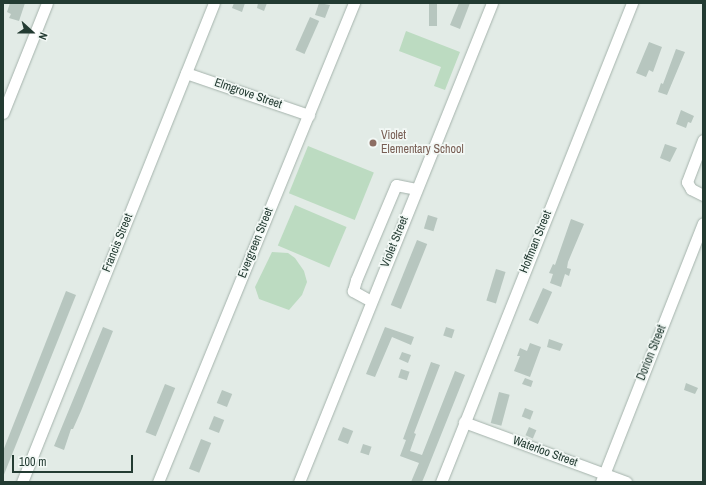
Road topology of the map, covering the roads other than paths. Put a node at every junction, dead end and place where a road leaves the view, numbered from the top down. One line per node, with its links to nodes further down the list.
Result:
1 (48, 3): 7 (street)
2 (214, 3): 6 (street, Francis Street)
3 (354, 3): 8 (street, Evergreen Street)
4 (492, 3): 10 (street, Violet Street)
5 (632, 3): 14 (street, Hoffman Street)
6 (186, 73): 8 (street, Elmgrove Street); 16 (street, Francis Street)
7 (3, 113)
8 (309, 115): 17 (street, Evergreen Street)
9 (703, 140): 11 (street)
10 (416, 189): 13 (street, Violet Street); 13 (street)
11 (703, 195)
12 (703, 223): 15 (street, Dorion Street)
13 (371, 301): 18 (street, Violet Street)
14 (464, 422): 15 (street, Waterloo Street); 19 (street, Hoffman Street)
15 (602, 478): 20 (street, Waterloo Street)
16 (22, 482)
17 (158, 482)
18 (299, 482)
19 (441, 482)
20 (626, 482)

